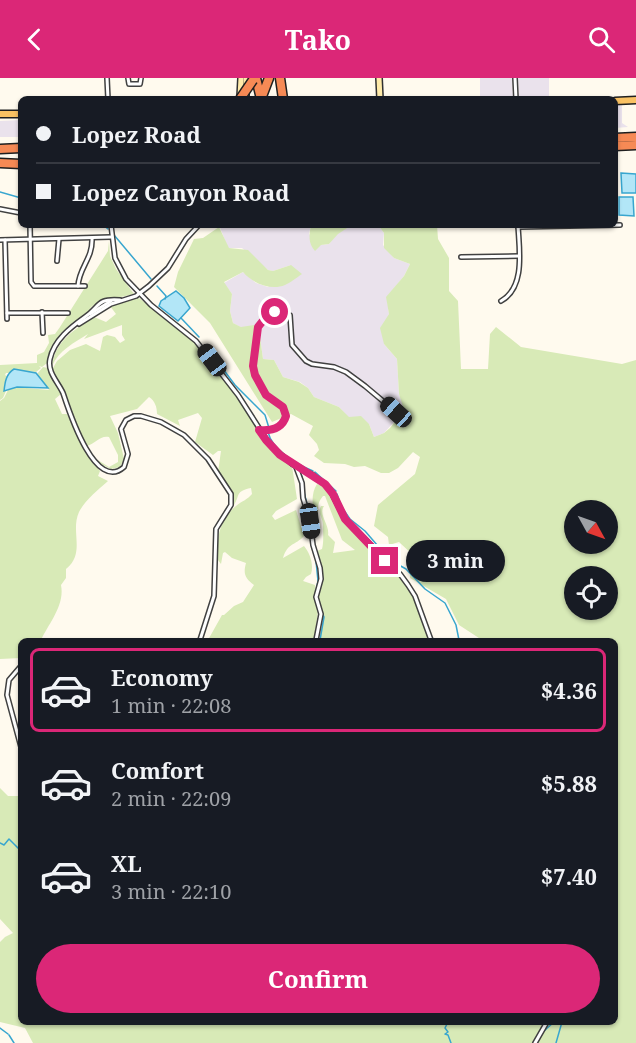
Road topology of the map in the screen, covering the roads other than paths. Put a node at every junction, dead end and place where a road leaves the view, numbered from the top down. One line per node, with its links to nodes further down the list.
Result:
1 (107, 78): 9 (street)
2 (128, 78): 3 (street)
3 (141, 78)
4 (250, 78): 10 (highway, bridge); 11 (street); 12 (highway)
5 (269, 78): 13 (highway)
6 (280, 78): 14 (highway)
7 (379, 78): 15 (street)
8 (515, 78): 16 (street)
9 (108, 96)
10 (241, 96)
11 (247, 96)
12 (261, 96)
13 (262, 96)
14 (282, 96)
15 (380, 96)
16 (516, 96)
17 (636, 100): 18 (main road)
18 (618, 101)
19 (0, 114): 20 (main road)
20 (18, 114)
21 (636, 137): 22 (highway)
22 (618, 138)
23 (636, 145): 24 (highway)
24 (618, 146)
25 (18, 150): 26 (highway)
26 (0, 151)
27 (18, 159): 28 (highway)
28 (0, 162): 29 (highway)
29 (18, 164)
30 (0, 209): 31 (street)
31 (18, 212)
32 (30, 228): 39 (street)
33 (111, 228): 36 (street)
34 (196, 228): 47 (street)
35 (518, 228): 42 (street)
36 (111, 237): 38 (street); 47 (street)
37 (58, 238): 38 (street); 39 (street); 44 (street)
38 (92, 238): 45 (street)
39 (31, 239): 41 (street); 45 (street)
40 (0, 240): 41 (street)
41 (5, 240): 51 (street)
42 (519, 256): 43 (street); 49 (street)
43 (461, 257)
44 (57, 261)
45 (78, 286): 46 (street)
46 (85, 286)
47 (139, 294): 48 (street); 57 (street)
48 (120, 300): 54 (street); 54 (street)
49 (501, 301)
50 (42, 312): 51 (street); 52 (street); 55 (street)
51 (7, 313): 53 (street)
52 (68, 313)
53 (7, 320)
54 (77, 324): 59 (street)
55 (43, 333)
56 (396, 412): 57 (street)
57 (259, 430): 58 (street)
58 (296, 467): 60 (street); 61 (street)
59 (201, 638)
60 (316, 638)
61 (430, 638)
62 (18, 670): 63 (street)
63 (18, 736)
64 (545, 1025): 65 (street)
65 (536, 1043)

